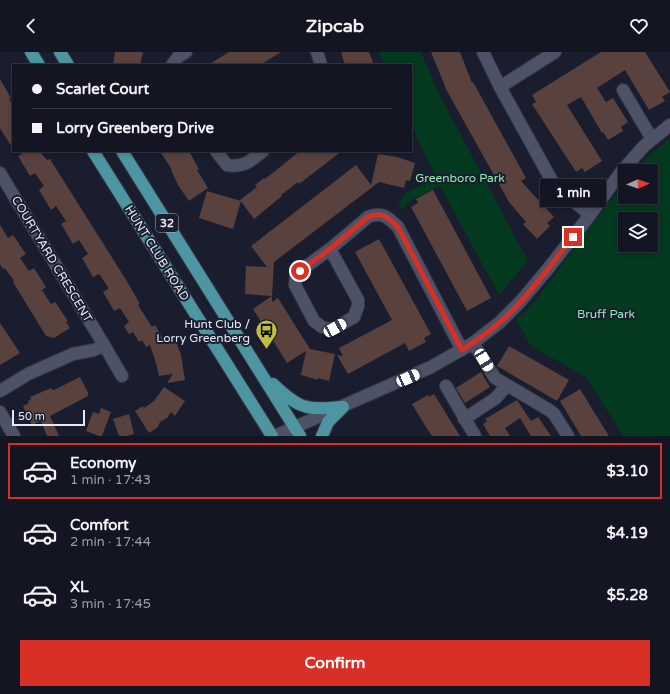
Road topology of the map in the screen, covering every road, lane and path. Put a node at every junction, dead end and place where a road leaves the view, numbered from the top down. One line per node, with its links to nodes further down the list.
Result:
1 (31, 52): 7 (main road)
2 (60, 52): 8 (main road)
3 (186, 52): 9 (street)
4 (317, 52): 10 (street)
5 (482, 52): 11 (street)
6 (555, 52): 11 (street)
7 (38, 64)
8 (67, 64)
9 (173, 64)
10 (322, 64)
11 (500, 87): 20 (street)
12 (623, 90): 14 (street)
13 (670, 125): 14 (street)
14 (652, 139): 20 (street)
15 (94, 152): 35 (main road, HUNT CLUB ROAD / 32)
16 (123, 152): 25 (main road, HUNT CLUB ROAD / 32)
17 (217, 152): 18 (street)
18 (261, 152)
19 (0, 173): 23 (street, COURTYARD CRESCENT)
20 (590, 215): 22 (street)
21 (330, 249): 21 (street); 24 (street)
22 (473, 343): 24 (street); 27 (street)
23 (104, 345): 26 (street, COURTYARD CRESCENT); 29 (street)
24 (462, 350): 30 (street)
25 (262, 373): 30 (main road); 33 (main road, HUNT CLUB ROAD / 32)
26 (122, 376)
27 (507, 385): 32 (street); 39 (street)
28 (446, 386): 32 (street)
29 (0, 391)
30 (343, 407): 33 (street); 37 (main road)
31 (0, 412): 34 (street)
32 (464, 419): 38 (street)
33 (298, 432): 36 (street)
34 (14, 436)
35 (272, 436)
36 (275, 436)
37 (322, 436)
38 (474, 436)
39 (568, 436)

